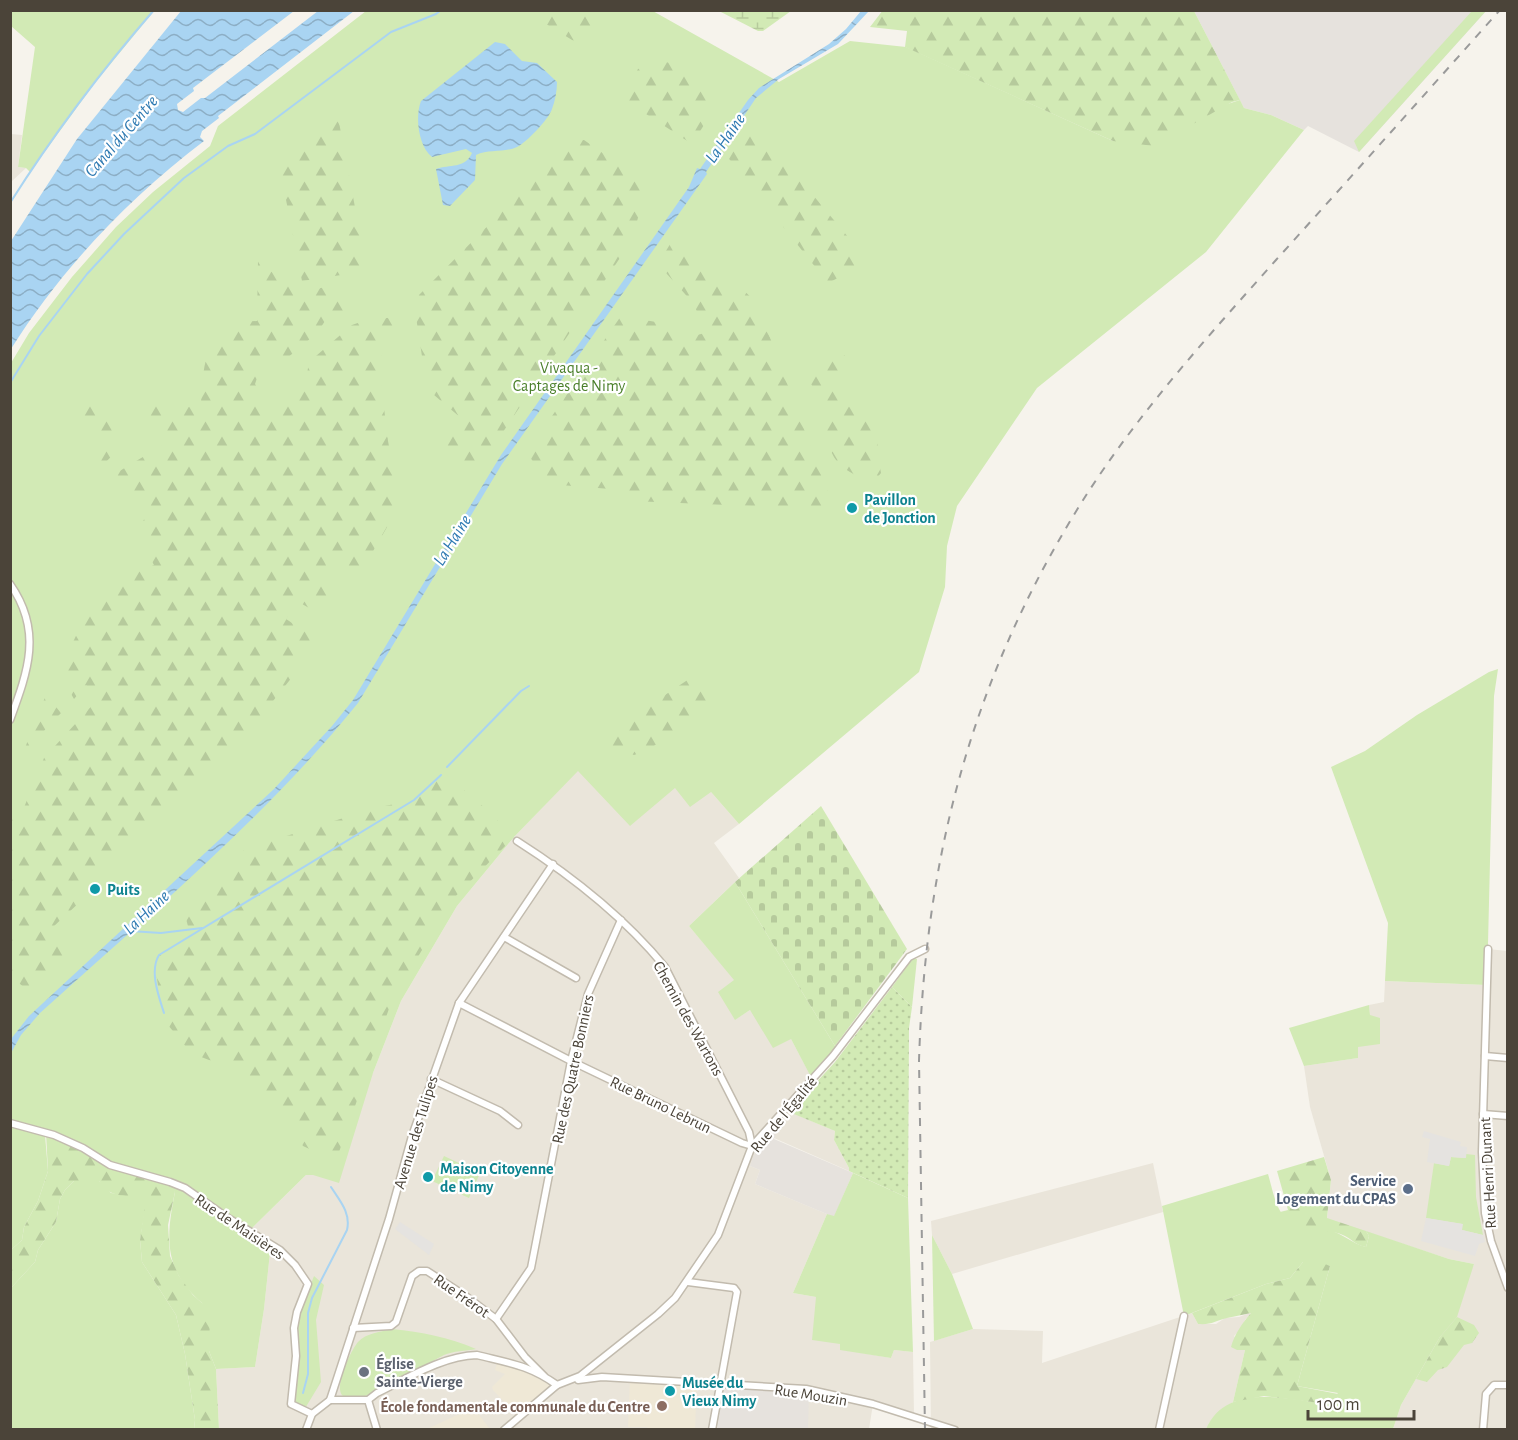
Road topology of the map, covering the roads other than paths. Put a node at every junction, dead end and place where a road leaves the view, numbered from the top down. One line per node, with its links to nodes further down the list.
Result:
1 (10, 584): 2 (street)
2 (10, 720)
3 (517, 841): 4 (street, Chemin des Wartons)
4 (553, 864): 5 (street, Chemin des Wartons); 6 (street, Avenue des Tulipes)
5 (621, 920): 13 (street, Rue des Quatre Bonniers); 19 (street, Chemin des Wartons)
6 (504, 937): 9 (street); 10 (street, Avenue des Tulipes)
7 (926, 949): 19 (street, Rue de l'Égalité)
8 (1488, 949): 11 (street, Rue Henri Dunant)
9 (576, 978)
10 (459, 1003): 13 (street, Rue Bruno Lebrun); 14 (street, Avenue des Tulipes)
11 (1485, 1056): 12 (street); 15 (street, Rue Henri Dunant)
12 (1508, 1058)
13 (571, 1060): 19 (street, Rue Bruno Lebrun); 23 (street, Rue des Quatre Bonniers)
14 (431, 1079): 18 (street); 24 (street, Avenue des Tulipes)
15 (1483, 1114): 16 (street); 21 (street, Rue Henri Dunant)
16 (1508, 1116)
17 (10, 1124): 31 (street, Rue de Maisières)
18 (518, 1125)
19 (752, 1146): 20 (street, Rue de l'Égalité)
20 (688, 1282): 26 (street); 27 (street, Rue de l'Égalité)
21 (1508, 1288)
22 (1184, 1316): 37 (street)
23 (496, 1319): 24 (street, Rue Frérot); 25 (street, Rue Frérot)
24 (353, 1328): 29 (street, Avenue des Tulipes)
25 (544, 1376): 27 (street); 30 (street)
26 (720, 1384): 27 (street, Rue Mouzin); 35 (street); 36 (street, Rue Mouzin)
27 (557, 1385): 34 (street)
28 (1508, 1385): 38 (street)
29 (330, 1400): 30 (street); 31 (street)
30 (368, 1401): 33 (street)
31 (312, 1414): 32 (street)
32 (306, 1430)
33 (377, 1430)
34 (504, 1430)
35 (712, 1430)
36 (955, 1430)
37 (1159, 1430)
38 (1483, 1430)

